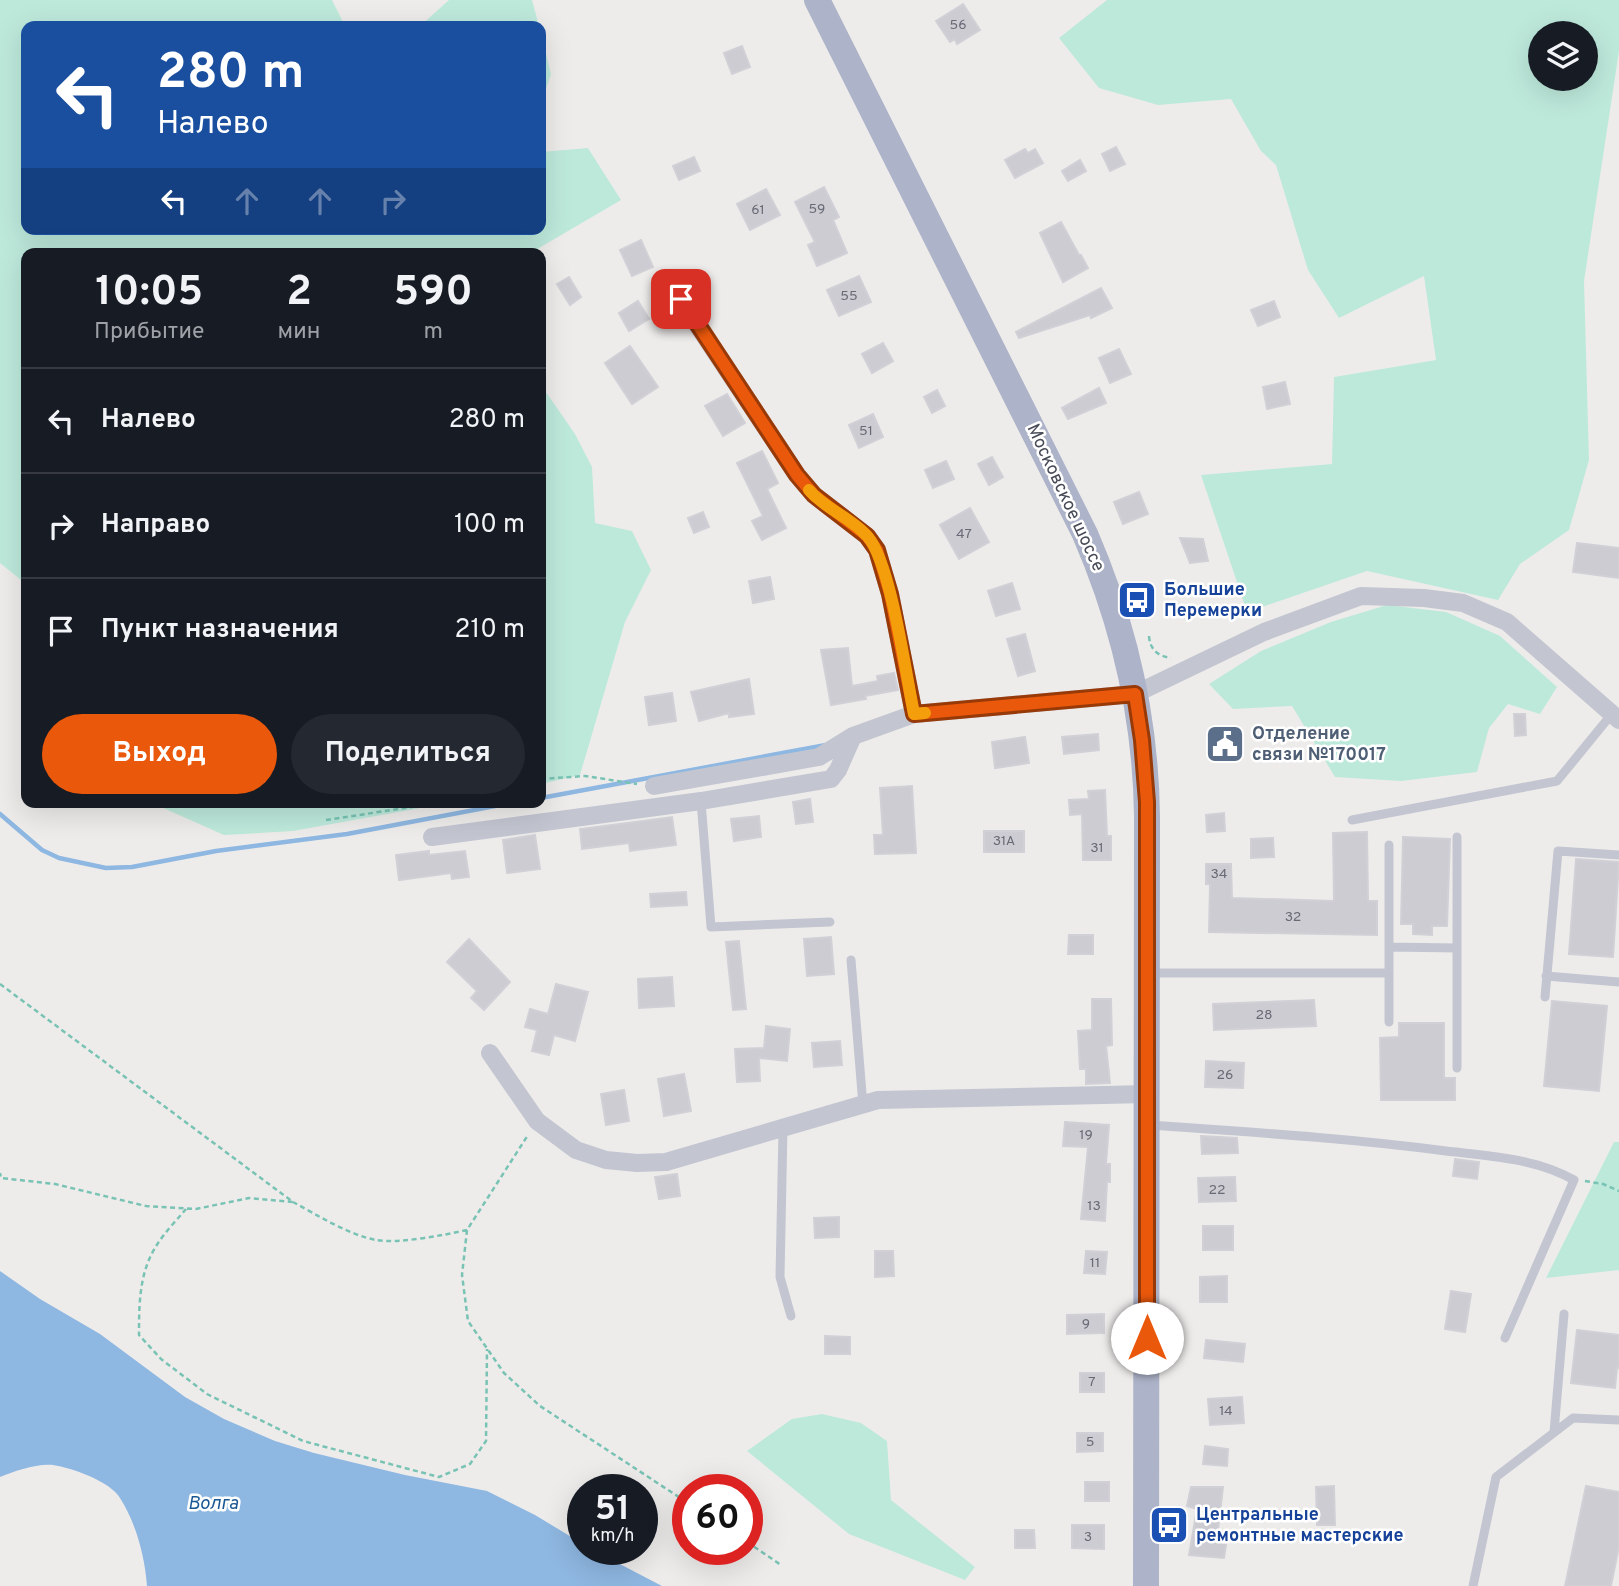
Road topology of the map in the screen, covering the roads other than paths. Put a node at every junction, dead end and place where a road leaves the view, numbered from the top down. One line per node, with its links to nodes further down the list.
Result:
1 (817, 0): 3 (main road, Московское шоссе)
2 (681, 299): 4 (street)
3 (1135, 694): 4 (street); 5 (street); 18 (main road, Московское шоссе)
4 (914, 714): 6 (street)
5 (1615, 717): 9 (lane)
6 (853, 736): 7 (street); 8 (street)
7 (654, 786)
8 (701, 801): 10 (street); 14 (lane)
9 (1352, 820)
10 (432, 836)
11 (1457, 837): 16 (lane)
12 (1389, 845): 15 (lane)
13 (1619, 855): 20 (lane)
14 (830, 922)
15 (1389, 947): 16 (lane); 19 (lane)
16 (1457, 947): 25 (lane)
17 (851, 960): 27 (lane)
18 (1147, 973): 19 (lane); 26 (main road, Московское шоссе)
19 (1389, 974): 23 (lane)
20 (1546, 976): 21 (lane); 22 (lane)
21 (1619, 982)
22 (1545, 997)
23 (1389, 1021)
24 (490, 1053): 29 (street)
25 (1457, 1068)
26 (1147, 1094): 27 (street); 28 (main road, Московское шоссе)
27 (863, 1105): 29 (street)
28 (1147, 1125): 32 (lane); 35 (main road, Московское шоссе)
29 (783, 1128): 31 (lane)
30 (1564, 1314): 34 (lane)
31 (791, 1316)
32 (1505, 1338)
33 (1619, 1420): 34 (lane)
34 (1555, 1432): 36 (lane)
35 (1146, 1586)
36 (1473, 1586)

